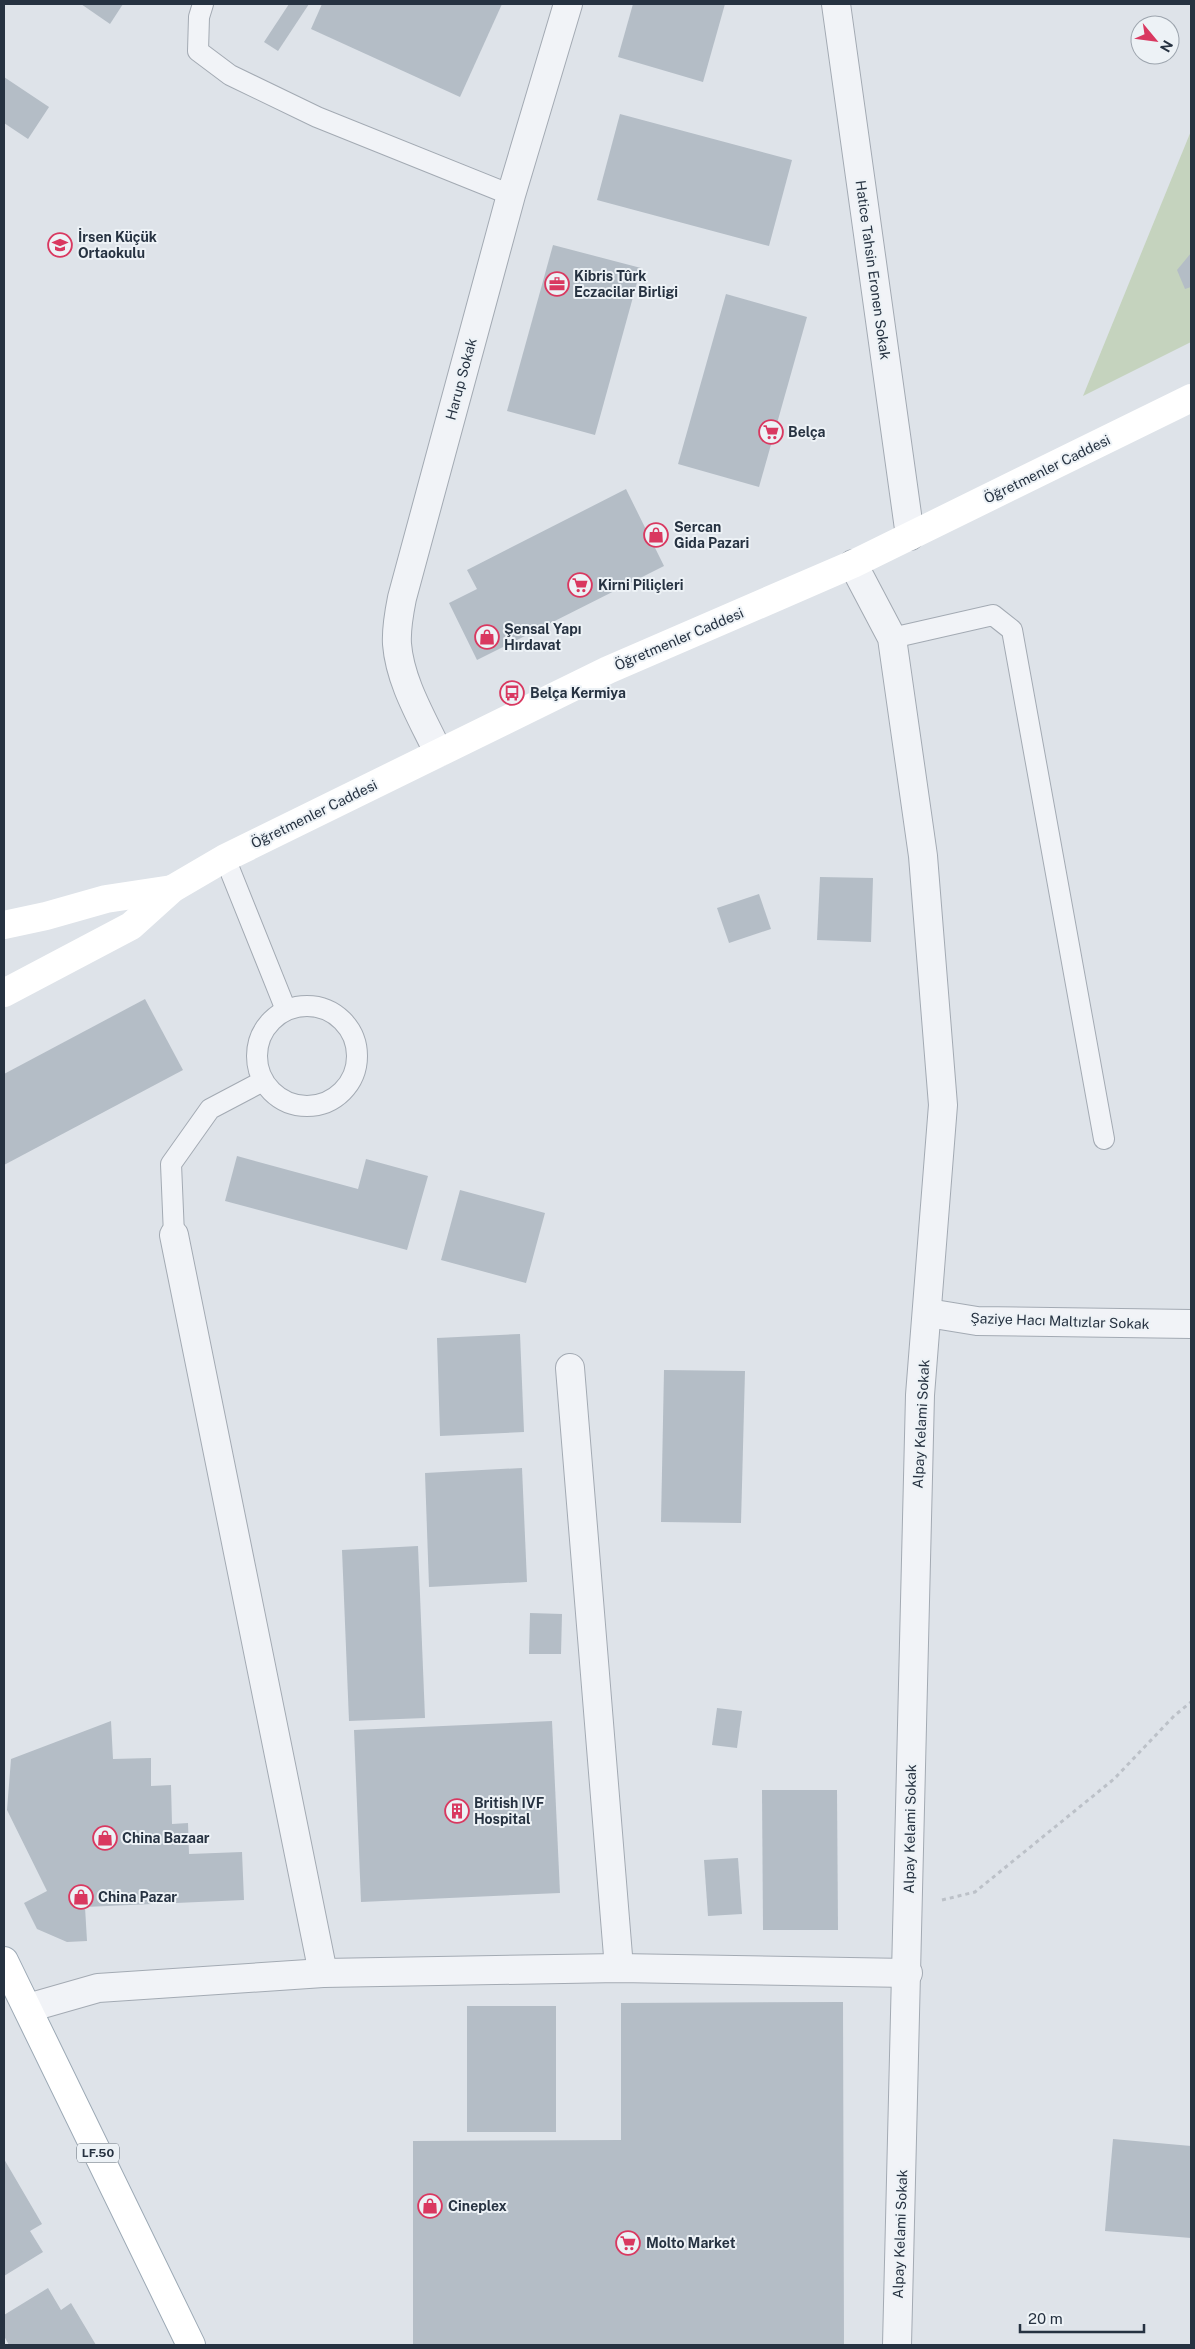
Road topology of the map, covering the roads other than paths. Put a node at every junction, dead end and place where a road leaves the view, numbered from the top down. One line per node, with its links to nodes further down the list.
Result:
1 (203, 4): 4 (lane)
2 (568, 4): 4 (street, Harup Sokak)
3 (836, 4): 6 (street, Hatice Tahsin Eronen Sokak)
4 (511, 195): 9 (street, Harup Sokak)
5 (1191, 398): 6 (main road, Öğretmenler Caddesi)
6 (910, 536): 7 (main road, Öğretmenler Caddesi)
7 (853, 564): 8 (street, Alpay Kelami Sokak); 9 (main road, Öğretmenler Caddesi)
8 (892, 638): 16 (lane); 18 (street, Alpay Kelami Sokak)
9 (438, 752): 10 (main road, Öğretmenler Caddesi)
10 (225, 858): 11 (main road, Öğretmenler Caddesi); 14 (lane)
11 (172, 889): 12 (main road, Öğretmenler Caddesi); 13 (main road, Öğretmenler Caddesi)
12 (4, 925)
13 (4, 993)
14 (286, 1010): 15 (lane); 15 (lane)
15 (263, 1081): 17 (lane)
16 (1104, 1139)
17 (174, 1235): 24 (street)
18 (928, 1313): 19 (street, Şaziye Hacı Maltızlar Sokak); 23 (street, Alpay Kelami Sokak)
19 (1191, 1324)
20 (570, 1368): 22 (street)
21 (4, 1961): 25 (main road, LF.50)
22 (618, 1968): 23 (street); 24 (street)
23 (908, 1972): 27 (street, Alpay Kelami Sokak)
24 (323, 1974): 25 (street)
25 (28, 2008): 26 (main road, LF.50)
26 (191, 2345)
27 (897, 2345)

